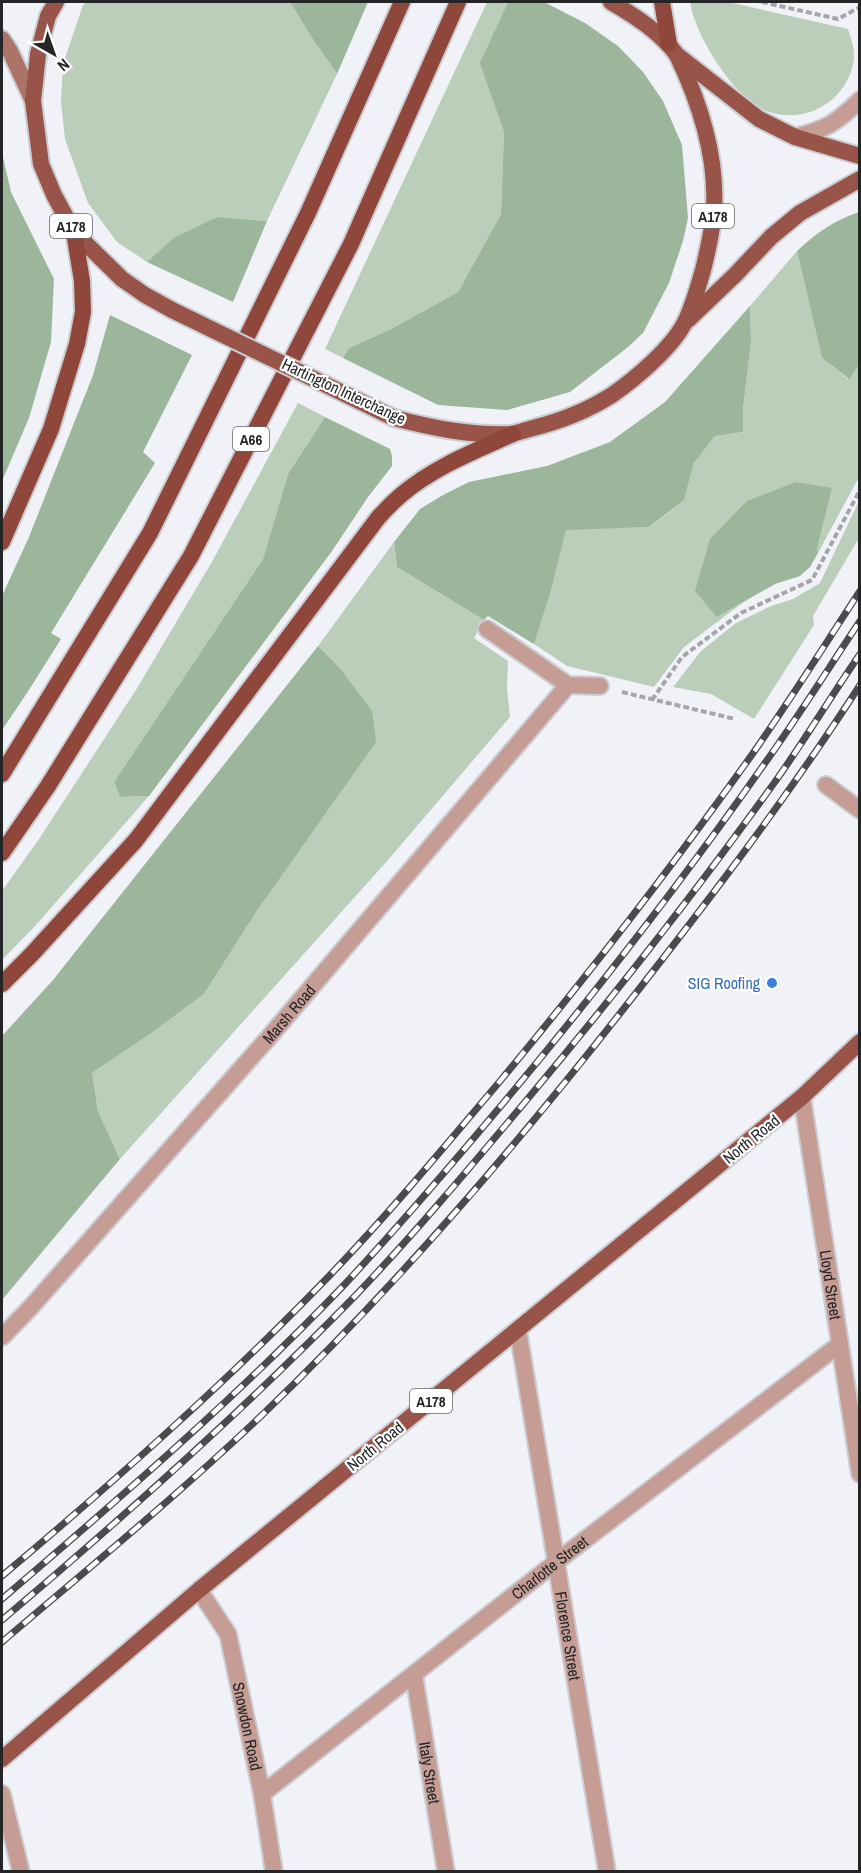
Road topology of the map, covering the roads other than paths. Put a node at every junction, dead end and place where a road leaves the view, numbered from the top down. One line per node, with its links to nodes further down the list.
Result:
1 (56, 2): 9 (main road, Hartington Interchange / A178)
2 (402, 2): 20 (highway)
3 (458, 2): 23 (highway, A66)
4 (611, 2): 7 (main road, Hartington Interchange / A178)
5 (662, 2): 7 (highway)
6 (2, 39): 9 (main road)
7 (673, 49): 10 (main road, A178); 14 (main road, Hartington Interchange / A178)
8 (860, 100): 10 (street)
9 (33, 102): 13 (main road, Hartington Interchange / A178)
10 (795, 137): 11 (main road, A178)
11 (860, 156)
12 (860, 179): 14 (main road, A178)
13 (74, 232): 15 (main road, Hartington Interchange / A178, bridge); 16 (highway)
14 (685, 323): 15 (main road, Hartington Interchange / A178)
15 (513, 434): 24 (highway)
16 (2, 542)
17 (487, 629): 18 (street)
18 (568, 685): 19 (street); 28 (street, Marsh Road)
19 (600, 686)
20 (2, 774)
21 (826, 785): 22 (street)
22 (860, 810)
23 (2, 853)
24 (2, 984)
25 (860, 1042): 26 (main road, North Road / A178)
26 (802, 1097): 27 (main road, North Road / A178); 29 (street, Lloyd Street)
27 (518, 1330): 31 (street, Florence Street); 32 (main road, North Road / A178)
28 (2, 1337)
29 (840, 1344): 30 (street, Lloyd Street); 31 (street, Charlotte Street)
30 (860, 1474)
31 (556, 1562): 33 (street, Charlotte Street); 40 (street, Florence Street)
32 (200, 1590): 34 (main road, North Road / A178); 36 (street, Snowdon Road)
33 (414, 1674): 36 (street, Charlotte Street); 39 (street, Italy Street)
34 (2, 1759)
35 (2, 1794): 37 (street)
36 (262, 1794): 38 (street, Snowdon Road)
37 (21, 1872)
38 (274, 1872)
39 (446, 1872)
40 (608, 1872)

